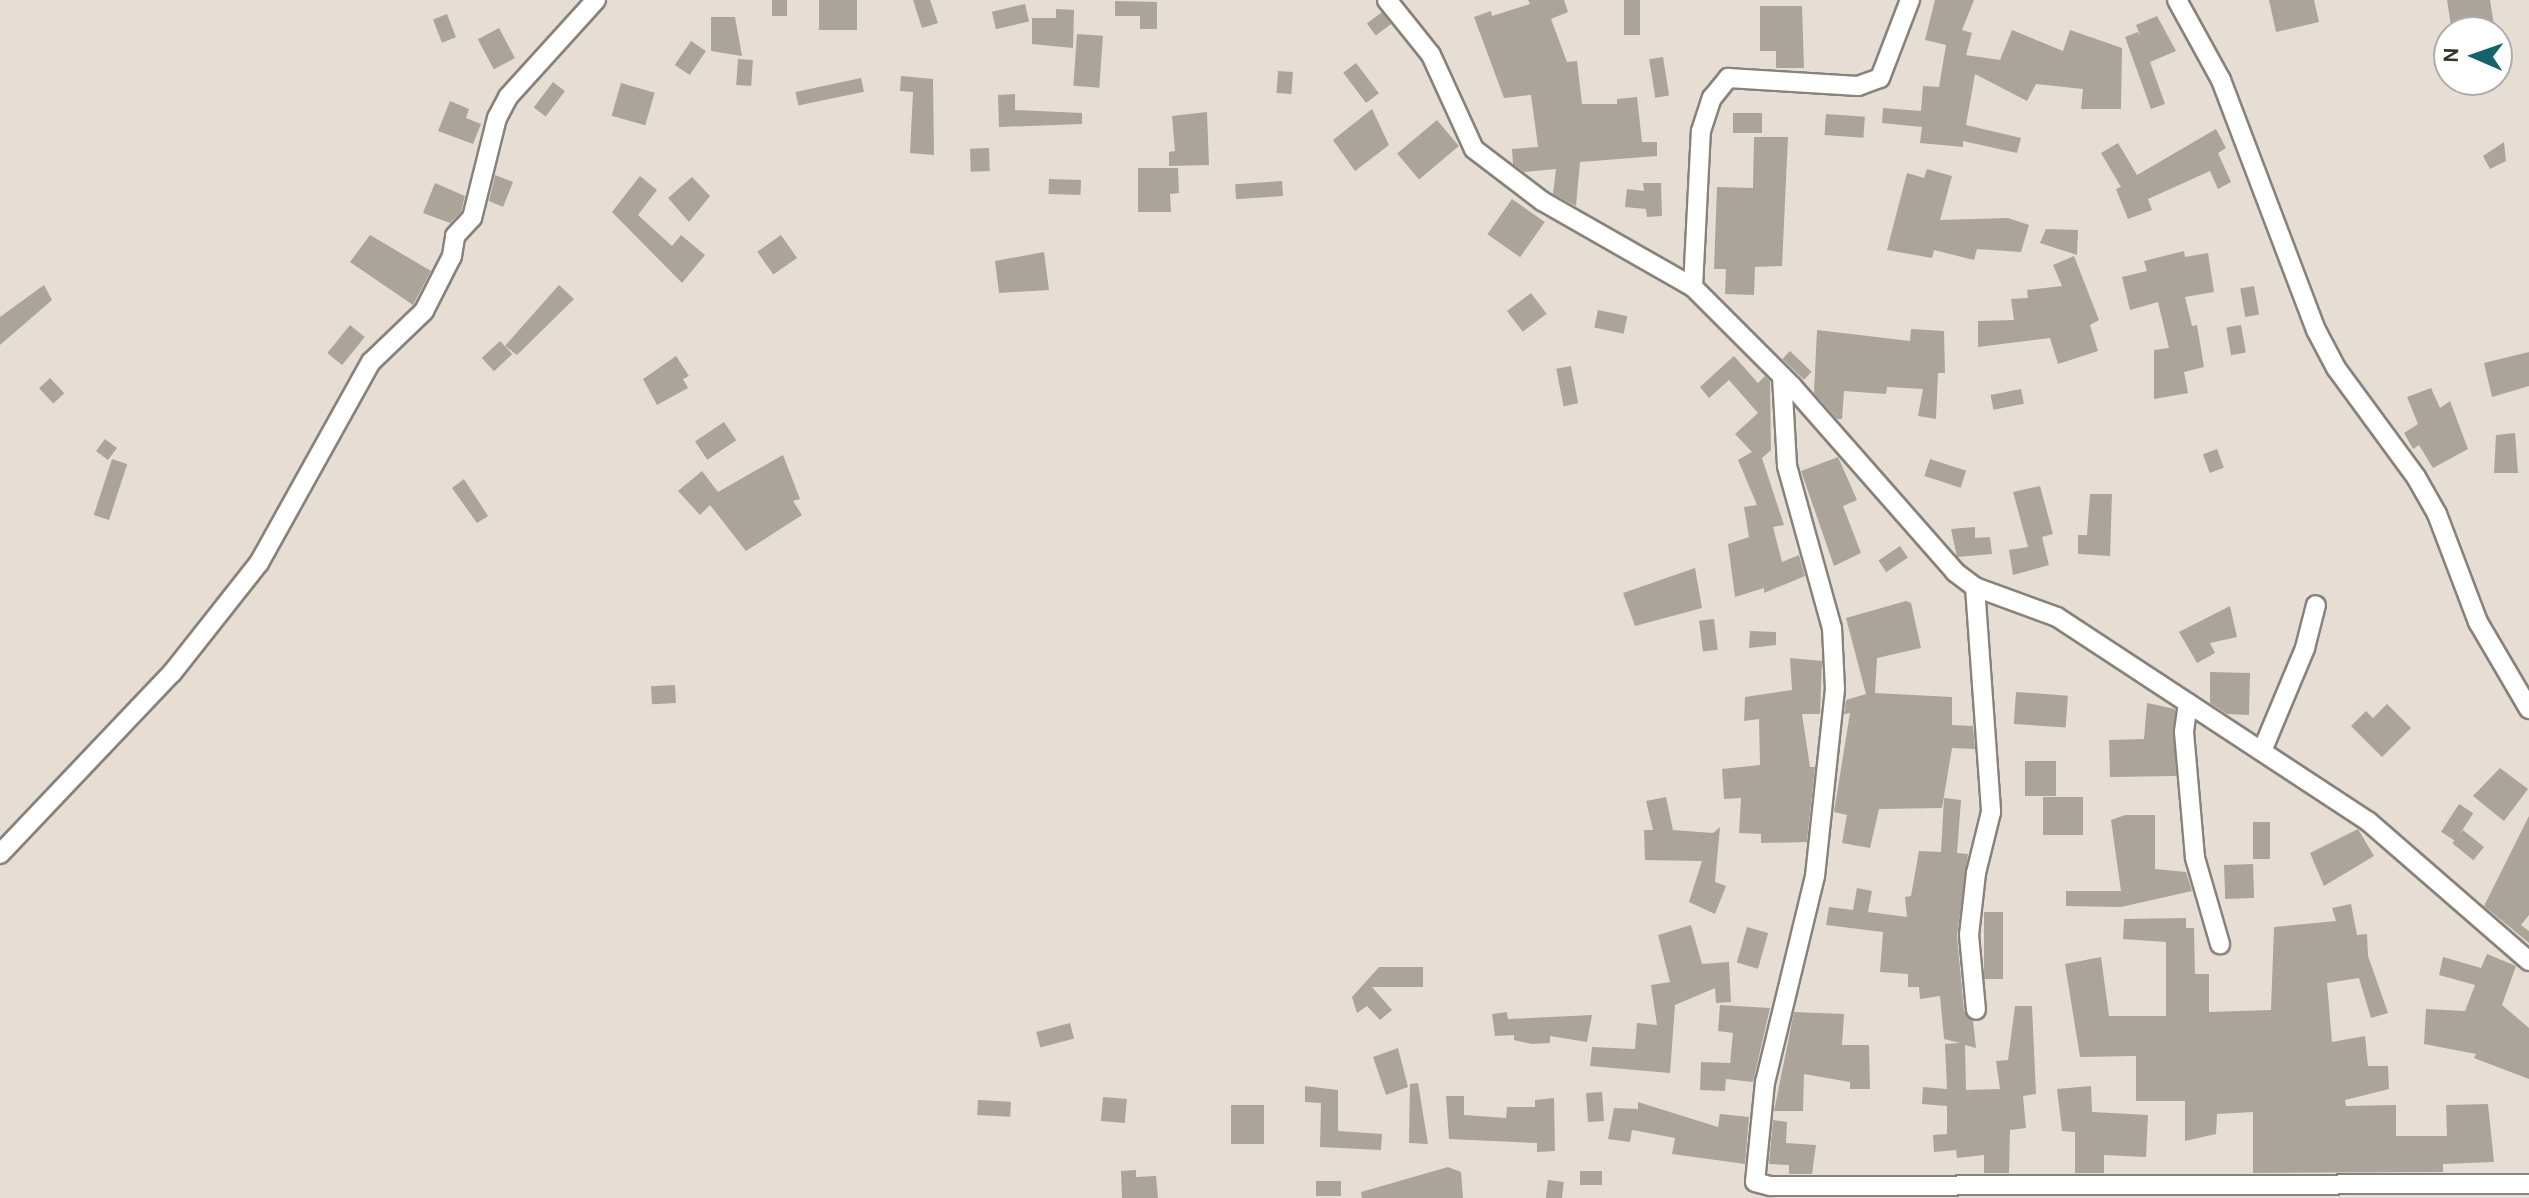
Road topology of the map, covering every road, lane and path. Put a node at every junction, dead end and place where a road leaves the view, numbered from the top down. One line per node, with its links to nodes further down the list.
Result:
1 (596, 0): 12 (street)
2 (1387, 0): 5 (street)
3 (1910, 0): 5 (street)
4 (2177, 0): 10 (street)
5 (1693, 287): 6 (street)
6 (1782, 376): 7 (street); 17 (street)
7 (1975, 587): 9 (street); 15 (street)
8 (2316, 605): 11 (street)
9 (2188, 703): 11 (street); 13 (street)
10 (2529, 709)
11 (2262, 751): 14 (street)
12 (0, 854)
13 (2220, 944)
14 (2529, 961)
15 (1976, 1010)
16 (2529, 1184): 17 (street)
17 (1918, 1192)

